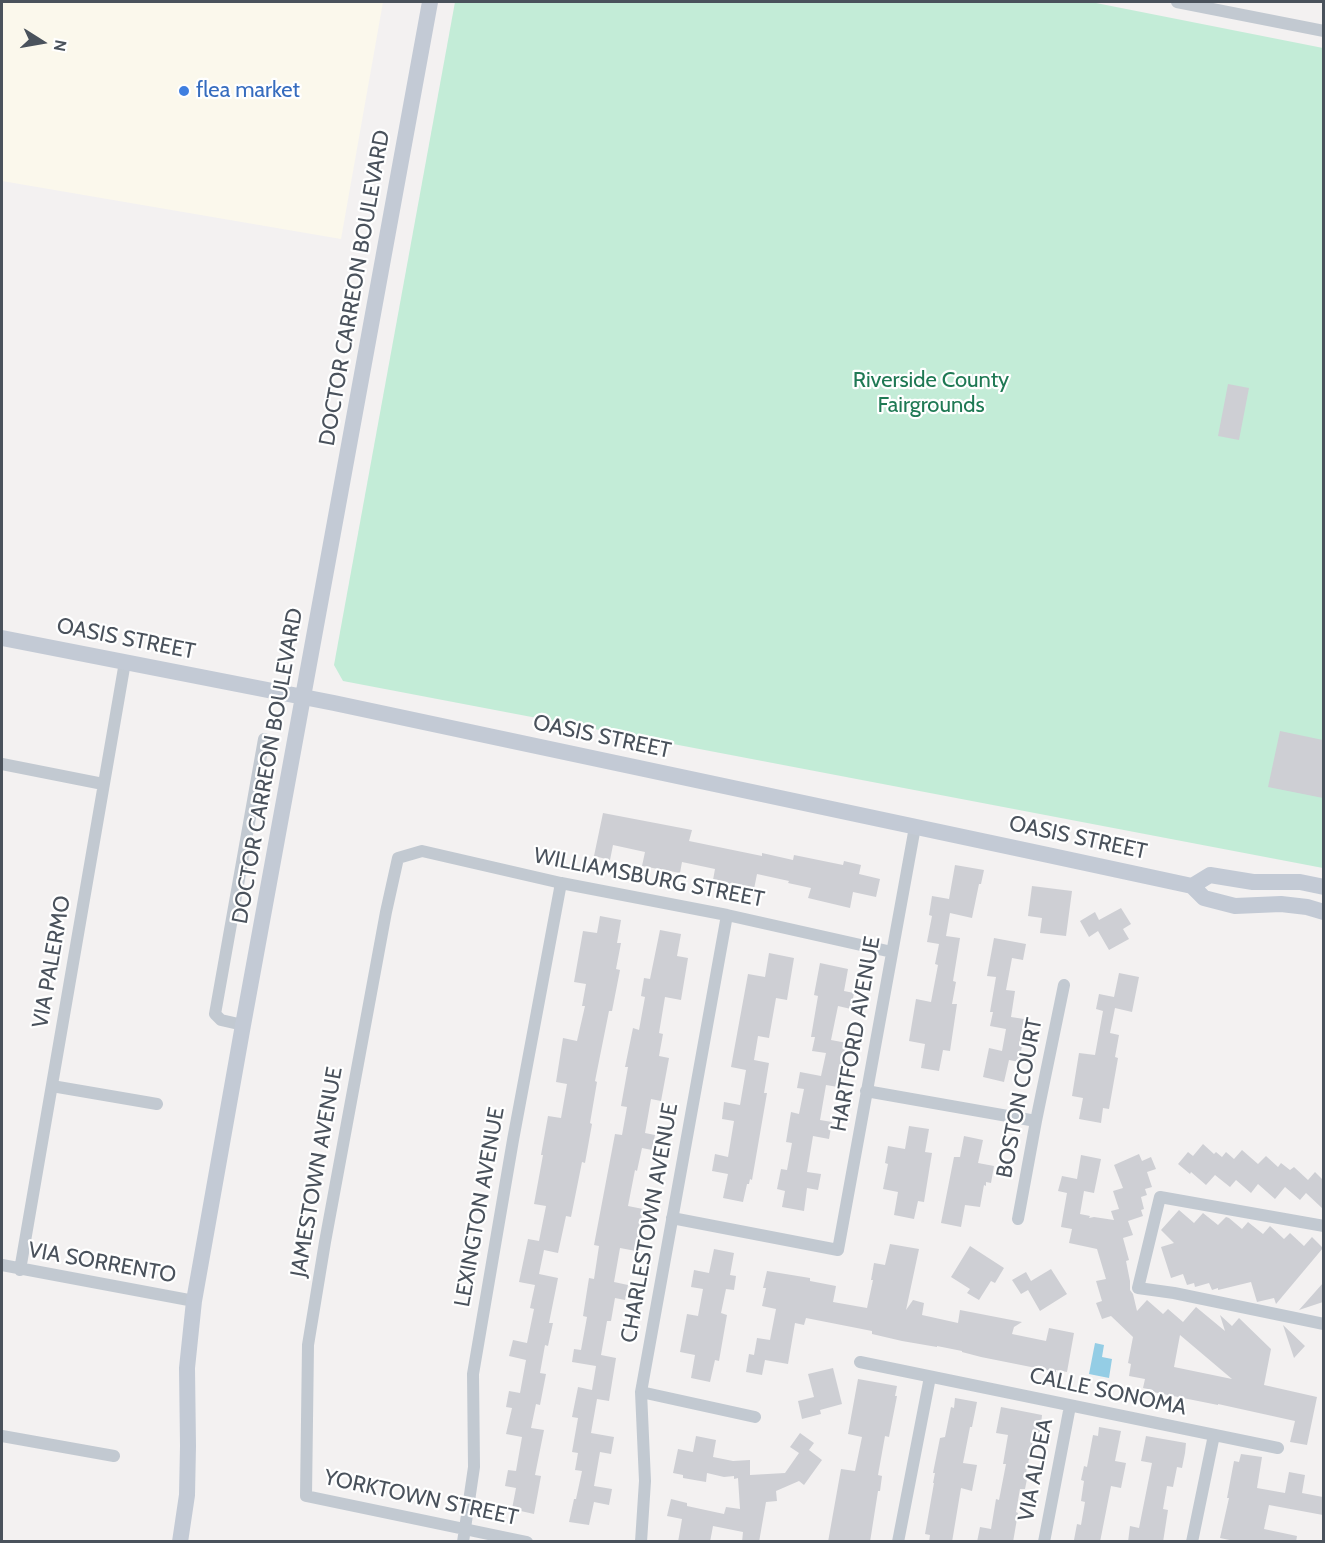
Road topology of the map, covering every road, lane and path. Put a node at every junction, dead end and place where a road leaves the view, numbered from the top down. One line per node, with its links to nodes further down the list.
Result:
1 (430, 2): 6 (main road, DOCTOR CARREON BOULEVARD)
2 (1178, 2): 3 (street)
3 (1323, 31)
4 (2, 638): 5 (main road, OASIS STREET)
5 (125, 662): 6 (main road, OASIS STREET); 9 (street, VIA PALERMO)
6 (304, 697): 10 (main road, OASIS STREET); 19 (main road, DOCTOR CARREON BOULEVARD)
7 (264, 739): 19 (street)
8 (2, 764): 9 (street)
9 (103, 784): 20 (street, VIA PALERMO)
10 (915, 826): 13 (main road, OASIS STREET); 17 (street, HARTFORD AVENUE)
11 (398, 858): 12 (street, WILLIAMSBURG STREET); 40 (street, JAMESTOWN AVENUE)
12 (561, 883): 16 (street, WILLIAMSBURG STREET); 41 (street, LEXINGTON AVENUE)
13 (1192, 886): 14 (main road); 15 (main road, OASIS STREET)
14 (1323, 887)
15 (1323, 912)
16 (728, 915): 17 (street, WILLIAMSBURG STREET); 24 (street, CHARLESTOWN AVENUE)
17 (892, 952): 21 (street, HARTFORD AVENUE)
18 (1064, 985): 23 (street, BOSTON COURT)
19 (243, 1024): 29 (main road, DOCTOR CARREON BOULEVARD)
20 (52, 1086): 22 (street); 28 (street, VIA PALERMO)
21 (866, 1091): 23 (street); 24 (street, HARTFORD AVENUE)
22 (157, 1104)
23 (1036, 1121): 25 (street, BOSTON COURT)
24 (672, 1218): 33 (street, CHARLESTOWN AVENUE)
25 (1018, 1219)
26 (1323, 1226): 30 (street)
27 (2, 1265): 28 (street, VIA SORRENTO)
28 (20, 1270): 29 (street, VIA SORRENTO)
29 (194, 1301): 42 (main road, DOCTOR CARREON BOULEVARD)
30 (1323, 1324)
31 (860, 1362): 32 (street, CALLE SONOMA)
32 (930, 1377): 34 (street, CALLE SONOMA); 45 (street)
33 (641, 1392): 35 (street); 44 (street, CHARLESTOWN AVENUE)
34 (1070, 1406): 36 (street, CALLE SONOMA); 46 (street, VIA ALDEA)
35 (756, 1417)
36 (1214, 1435): 38 (street, CALLE SONOMA); 47 (street)
37 (2, 1436): 39 (street)
38 (1278, 1448)
39 (114, 1456)
40 (306, 1496): 41 (street, YORKTOWN STREET)
41 (465, 1535): 43 (street, YORKTOWN STREET)
42 (180, 1542)
43 (527, 1542)
44 (641, 1542)
45 (898, 1542)
46 (1044, 1542)
47 (1192, 1542)

